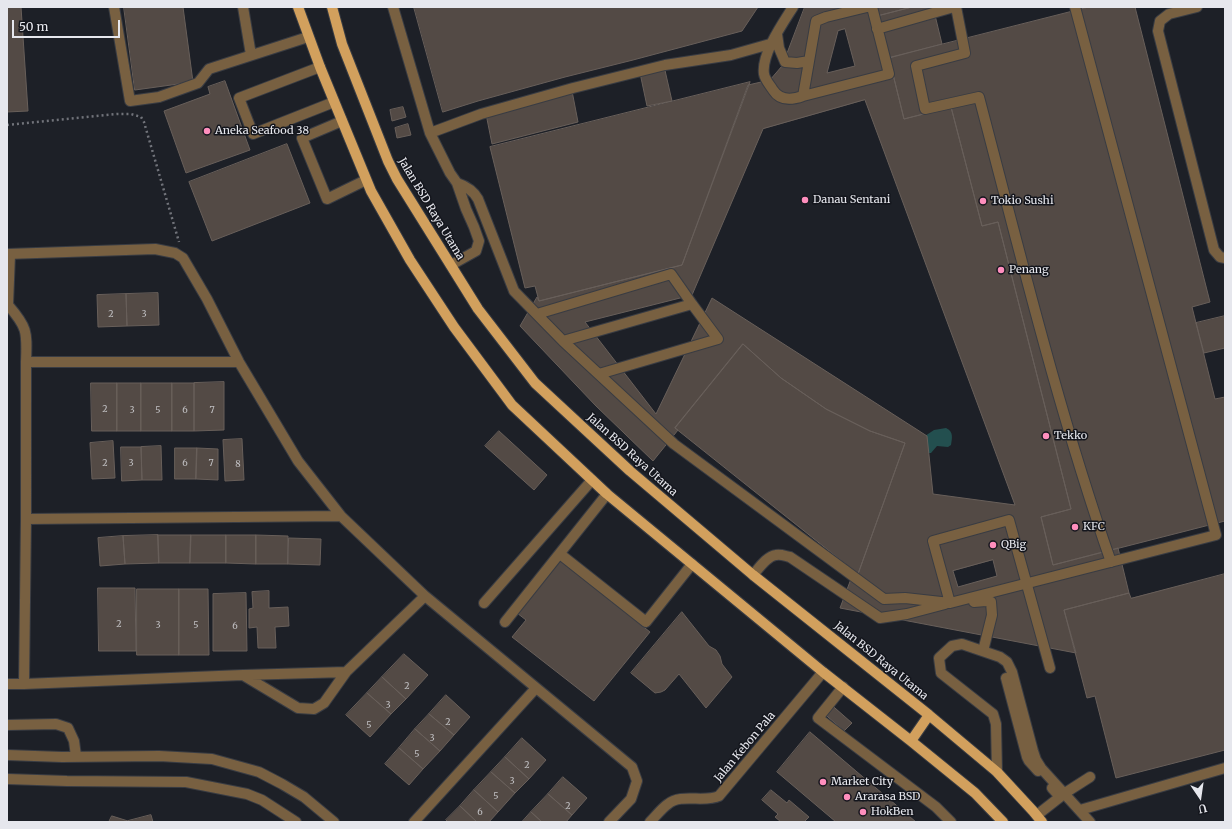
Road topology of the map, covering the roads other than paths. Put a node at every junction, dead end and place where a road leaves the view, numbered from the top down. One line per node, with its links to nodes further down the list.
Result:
1 (114, 7): 16 (street)
2 (243, 7): 16 (street)
3 (298, 7): 14 (main road)
4 (332, 7): 27 (main road, Jalan BSD Raya Utama)
5 (393, 7): 22 (street)
6 (793, 7): 13 (street)
7 (867, 7): 17 (street)
8 (872, 7): 12 (street)
9 (955, 7): 12 (street); 40 (street)
10 (1075, 7): 40 (street)
11 (1197, 7): 26 (street)
12 (877, 29): 19 (street)
13 (777, 34): 15 (street); 17 (street)
14 (308, 36): 16 (street); 18 (main road)
15 (770, 44): 19 (street); 22 (street)
16 (251, 55)
17 (809, 61): 19 (street)
18 (320, 67): 20 (main road); 20 (street)
19 (803, 96)
20 (334, 102): 21 (main road)
21 (342, 121): 23 (main road); 23 (street)
22 (430, 133): 24 (street)
23 (366, 180): 35 (main road)
24 (457, 183): 27 (street); 30 (street)
25 (9, 254): 29 (street); 33 (street)
26 (1225, 258)
27 (451, 265): 42 (main road, Jalan BSD Raya Utama)
28 (692, 304): 30 (street); 31 (street); 34 (street)
29 (7, 305): 32 (street)
30 (537, 314): 31 (street)
31 (563, 341): 34 (street)
32 (26, 362): 33 (street); 38 (street)
33 (239, 362): 37 (street)
34 (598, 374): 46 (street)
35 (592, 480): 36 (main road); 45 (street)
36 (607, 494): 39 (street); 41 (main road)
37 (341, 516): 38 (street); 44 (street)
38 (26, 519): 55 (street)
39 (560, 554): 41 (street); 47 (street)
40 (1111, 562): 43 (street)
41 (692, 564): 51 (main road)
42 (753, 575): 46 (street); 58 (main road, Jalan BSD Raya Utama)
43 (1027, 584): 46 (street); 46 (street); 49 (street)
44 (425, 596): 50 (street); 57 (street)
45 (484, 602)
46 (950, 603): 48 (street)
47 (505, 622)
48 (983, 651): 64 (street); 67 (street)
49 (1050, 668)
50 (346, 672): 52 (street); 52 (street)
51 (823, 672): 56 (main road); 74 (street, Jalan Kebon Pala)
52 (243, 674): 55 (street)
53 (1006, 678): 69 (street)
54 (7, 684): 55 (street)
55 (24, 684)
56 (843, 687): 60 (main road); 75 (street)
57 (536, 688): 72 (street); 73 (street)
58 (929, 715): 60 (main road); 64 (main road, Jalan BSD Raya Utama)
59 (7, 725): 62 (street)
60 (911, 741): 76 (main road)
61 (7, 755): 62 (street)
62 (76, 756): 71 (street)
63 (1225, 768): 68 (street)
64 (997, 772): 69 (main road, Jalan BSD Raya Utama)
65 (1090, 777): 67 (street)
66 (7, 779): 70 (street)
67 (1065, 793): 68 (street)
68 (1080, 810): 77 (street)
69 (1039, 819)
70 (296, 822)
71 (334, 822)
72 (414, 822)
73 (609, 822)
74 (650, 822)
75 (951, 822)
76 (1003, 822)
77 (1090, 822)

